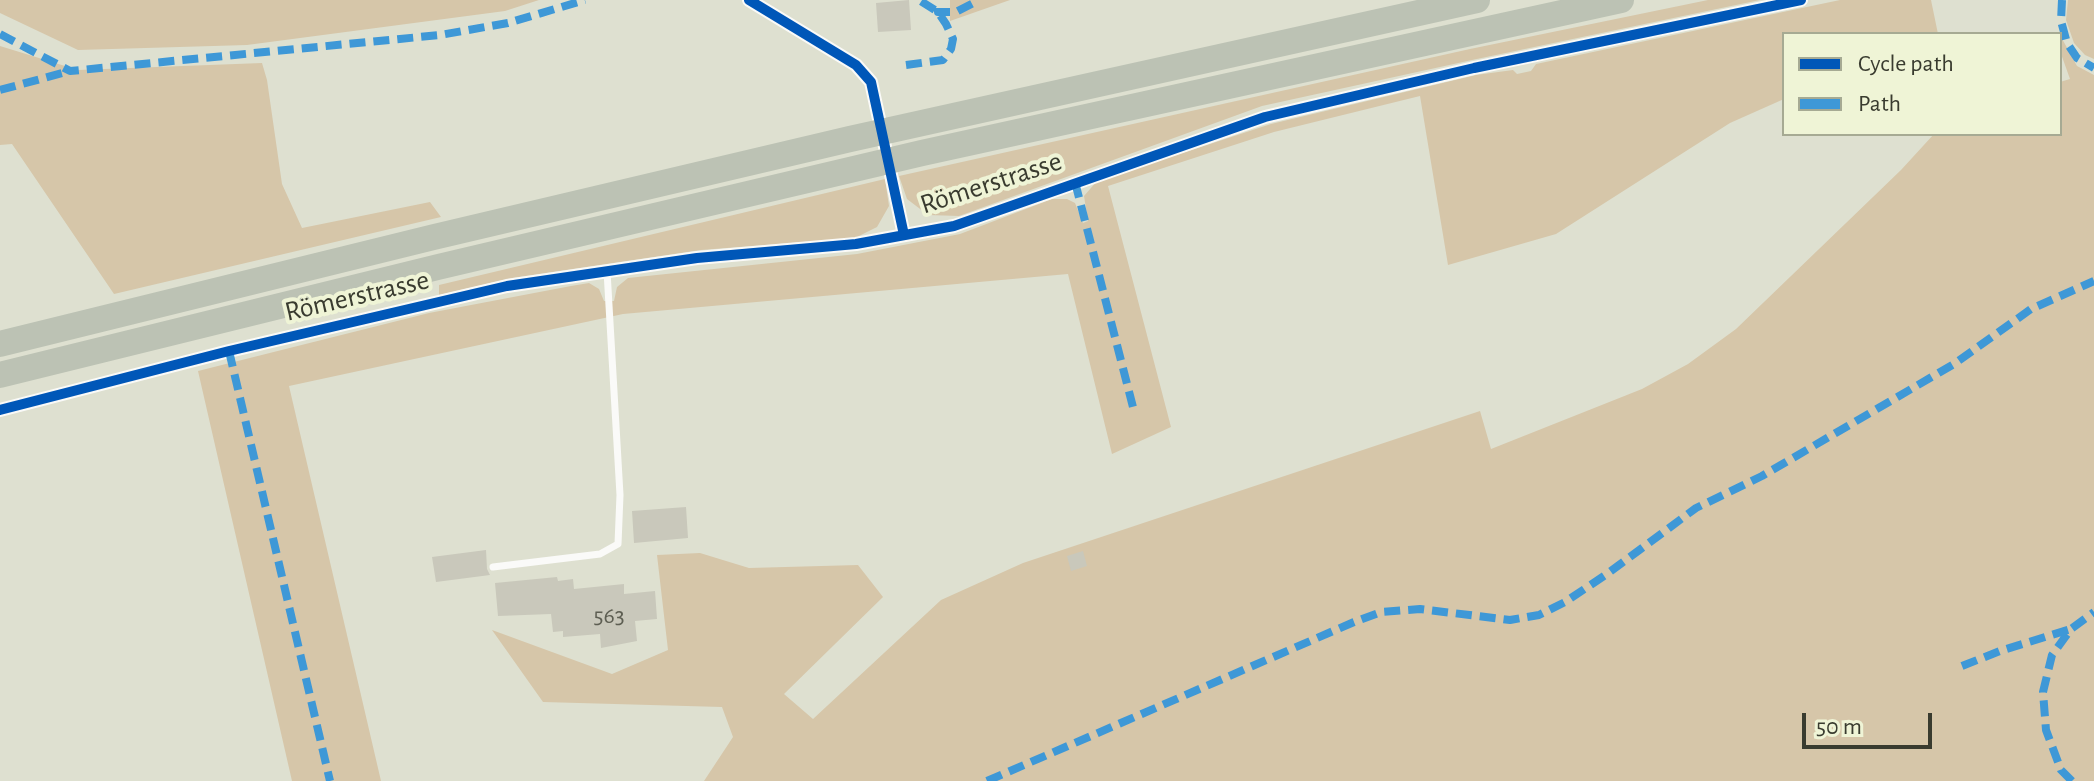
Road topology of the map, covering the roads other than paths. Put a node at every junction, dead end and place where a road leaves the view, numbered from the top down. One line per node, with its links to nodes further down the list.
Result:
1 (749, 0): 5 (street)
2 (1477, 0): 7 (highway)
3 (1621, 0): 8 (highway)
4 (1801, 0): 5 (street, Römerstrasse)
5 (904, 235): 6 (street, Römerstrasse)
6 (607, 271): 9 (street, Römerstrasse); 10 (lane)
7 (0, 344)
8 (0, 375)
9 (0, 410)
10 (493, 567)

